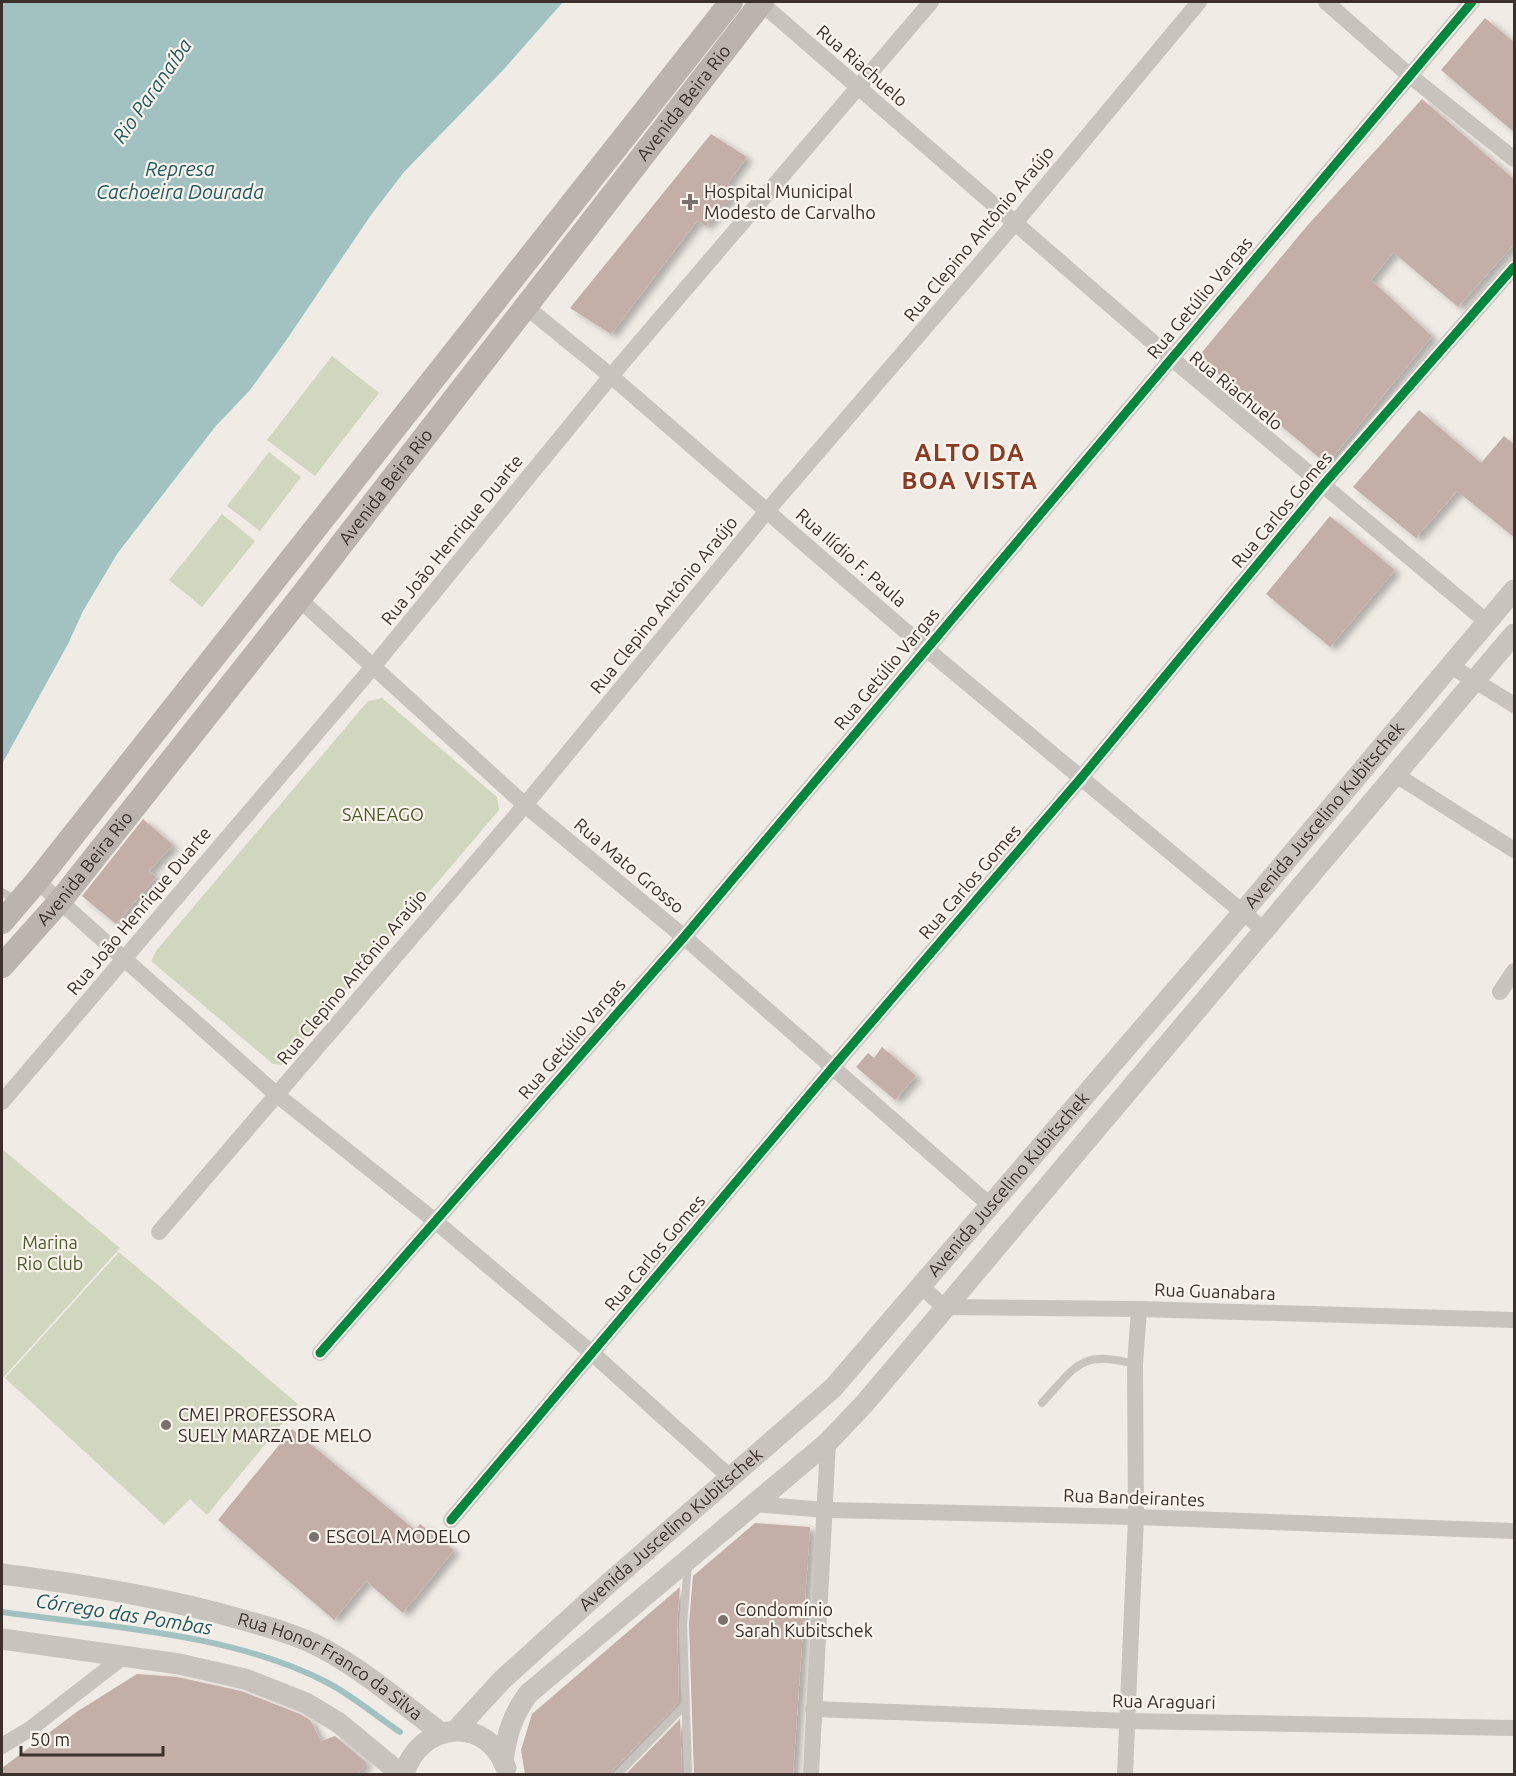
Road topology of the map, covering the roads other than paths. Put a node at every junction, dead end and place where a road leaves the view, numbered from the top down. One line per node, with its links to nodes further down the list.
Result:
1 (731, 2): 31 (main road, Avenida Beira Rio)
2 (762, 2): 8 (street, Rua Riachuelo); 12 (main road, Avenida Beira Rio)
3 (932, 2): 8 (street, Rua João Henrique Duarte)
4 (1199, 2): 10 (street, Rua Clepino Antônio Araújo)
5 (1326, 2): 7 (street)
6 (1472, 2): 7 (street, Rua Getúlio Vargas)
7 (1409, 75): 9 (street); 13 (street, Rua Getúlio Vargas)
8 (858, 89): 10 (street, Rua Riachuelo); 14 (street, Rua João Henrique Duarte)
9 (1515, 159)
10 (1015, 223): 13 (street, Rua Riachuelo); 16 (street, Rua Clepino Antônio Araújo)
11 (1515, 267): 15 (street, Rua Carlos Gomes)
12 (525, 306): 14 (street, Rua Ilídio F. Paula); 18 (main road, Avenida Beira Rio)
13 (1171, 358): 15 (street, Rua Riachuelo); 21 (street, Rua Getúlio Vargas)
14 (611, 376): 16 (street, Rua Ilídio F. Paula); 23 (street, Rua João Henrique Duarte)
15 (1324, 484): 19 (street, Rua Riachuelo); 27 (street, Rua Carlos Gomes)
16 (767, 511): 21 (street, Rua Ilídio F. Paula); 29 (street, Rua Clepino Antônio Araújo)
17 (1515, 590): 19 (street, Avenida Juscelino Kubitschek)
18 (299, 599): 23 (street, Rua Mato Grosso); 33 (main road, Avenida Beira Rio)
19 (1487, 622): 22 (street, Avenida Juscelino Kubitschek)
20 (1515, 634): 24 (street, Avenida Juscelino Kubitschek)
21 (926, 648): 27 (street, Rua Ilídio F. Paula); 37 (street, Rua Getúlio Vargas)
22 (1451, 666): 24 (street); 26 (street, Avenida Juscelino Kubitschek)
23 (372, 668): 29 (street, Rua Mato Grosso); 38 (street, Rua João Henrique Duarte)
24 (1475, 681): 25 (street); 28 (street, Avenida Juscelino Kubitschek)
25 (1515, 705)
26 (1362, 771): 28 (street); 34 (street, Avenida Juscelino Kubitschek)
27 (1081, 778): 34 (street, Rua Ilídio F. Paula); 42 (street, Rua Carlos Gomes)
28 (1390, 781): 30 (street); 36 (street, Avenida Juscelino Kubitschek)
29 (525, 805): 37 (street, Rua Mato Grosso); 43 (street, Rua Clepino Antônio Araújo)
30 (1515, 850)
31 (37, 881): 32 (main road, Avenida Beira Rio); 33 (street)
32 (10, 897): 35 (main road, Avenida Beira Rio)
33 (60, 901): 38 (street); 39 (main road, Avenida Beira Rio)
34 (1243, 912): 36 (street, Rua Ilídio F. Paula); 45 (street, Avenida Juscelino Kubitschek)
35 (2, 922)
36 (1264, 930): 46 (street, Avenida Juscelino Kubitschek)
37 (684, 937): 42 (street, Rua Mato Grosso); 48 (street, Rua Getúlio Vargas)
38 (123, 959): 43 (street); 44 (street, Rua João Henrique Duarte)
39 (2, 966)
40 (1515, 971): 41 (street)
41 (1500, 992)
42 (833, 1067): 47 (street, Rua Mato Grosso); 55 (street, Rua Carlos Gomes)
43 (277, 1095): 48 (street); 49 (street, Rua Clepino Antônio Araújo)
44 (2, 1102)
45 (1054, 1133): 46 (street); 47 (street, Avenida Juscelino Kubitschek)
46 (1076, 1152): 51 (street, Avenida Juscelino Kubitschek)
47 (992, 1206): 50 (street, Avenida Juscelino Kubitschek)
48 (435, 1221): 54 (street, Rua Getúlio Vargas); 55 (street)
49 (159, 1232)
50 (922, 1287): 51 (street); 59 (street, Avenida Juscelino Kubitschek)
51 (944, 1307): 52 (street, Rua Guanabara); 58 (street, Avenida Juscelino Kubitschek)
52 (1138, 1309): 53 (street, Rua Guanabara); 56 (street)
53 (1515, 1320)
54 (320, 1353)
55 (592, 1353): 59 (street); 63 (street, Rua Carlos Gomes)
56 (1135, 1364): 57 (lane); 62 (street)
57 (1042, 1403)
58 (828, 1442): 60 (street, Avenida Juscelino Kubitschek); 61 (street)
59 (731, 1478): 73 (street, Avenida Juscelino Kubitschek)
60 (752, 1504): 61 (street, Rua Bandeirantes); 65 (street, Avenida Juscelino Kubitschek)
61 (826, 1510): 62 (street, Rua Bandeirantes); 70 (street)
62 (1136, 1517): 64 (street, Rua Bandeirantes); 71 (street)
63 (451, 1520)
64 (1515, 1531)
65 (689, 1557): 69 (lane); 75 (street, Avenida Juscelino Kubitschek)
66 (2, 1574): 73 (street, Rua Honor Franco da Silva)
67 (2, 1639): 68 (street)
68 (123, 1657): 74 (street); 76 (street)
69 (684, 1706): 77 (lane); 78 (lane)
70 (813, 1709): 71 (street, Rua Araguari); 79 (street)
71 (1127, 1721): 72 (street, Rua Araguari); 80 (street)
72 (1515, 1728)
73 (448, 1732): 75 (street); 76 (street, Avenida Juscelino Kubitschek)
74 (2, 1746)
75 (506, 1768)
76 (403, 1774)
77 (618, 1774)
78 (688, 1774)
79 (811, 1774)
80 (1125, 1774)

